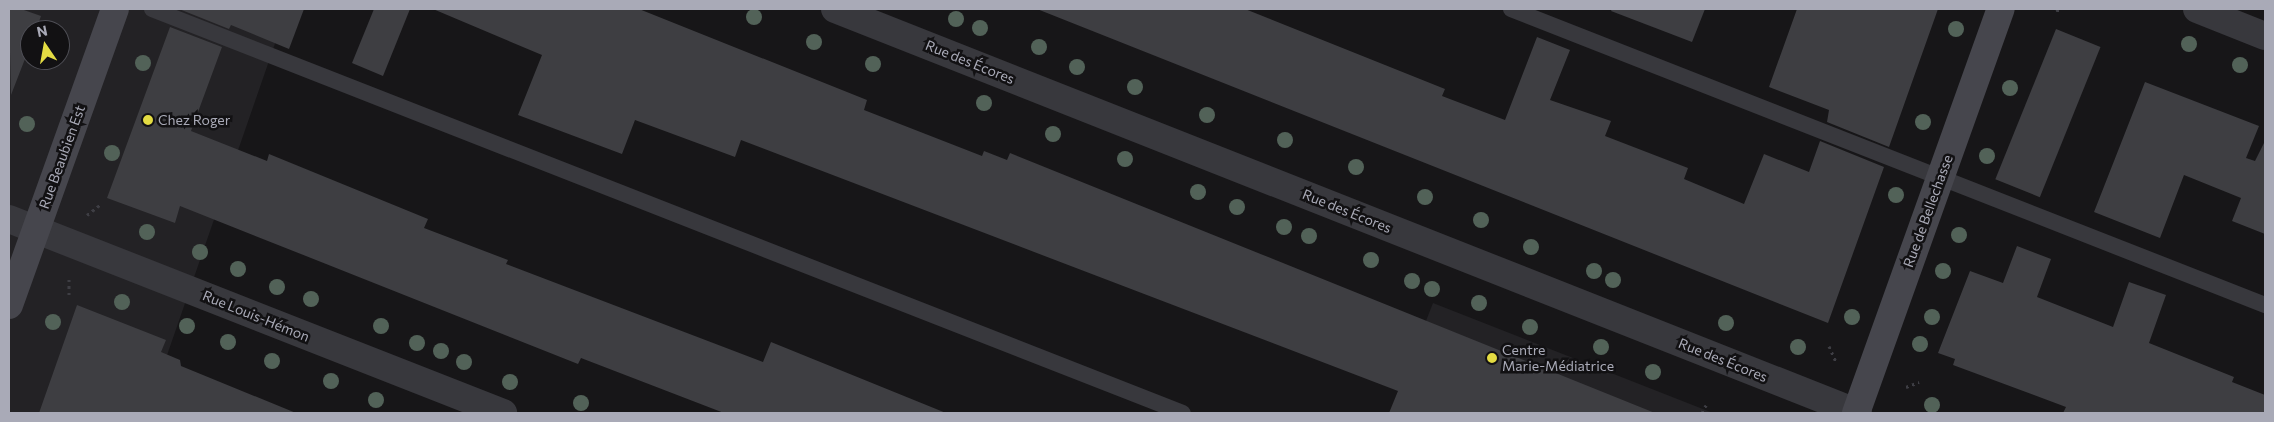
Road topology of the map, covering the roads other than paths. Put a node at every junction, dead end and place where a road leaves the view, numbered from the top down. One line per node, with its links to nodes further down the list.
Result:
1 (115, 9): 10 (street, Rue Beaubien Est)
2 (152, 9): 14 (lane)
3 (835, 9): 15 (street, Rue des Écores)
4 (1511, 9): 8 (lane)
5 (2001, 9): 8 (street, Rue de Bellechasse)
6 (2197, 9): 7 (street)
7 (2265, 36)
8 (1940, 178): 12 (lane); 15 (street, Rue de Bellechasse)
9 (9, 219): 10 (street, Rue Louis-Hémon)
10 (35, 229): 11 (street, Rue Beaubien Est); 13 (street, Rue Louis-Hémon)
11 (9, 305)
12 (2265, 305)
13 (503, 413)
14 (1183, 413)
15 (1857, 413)

